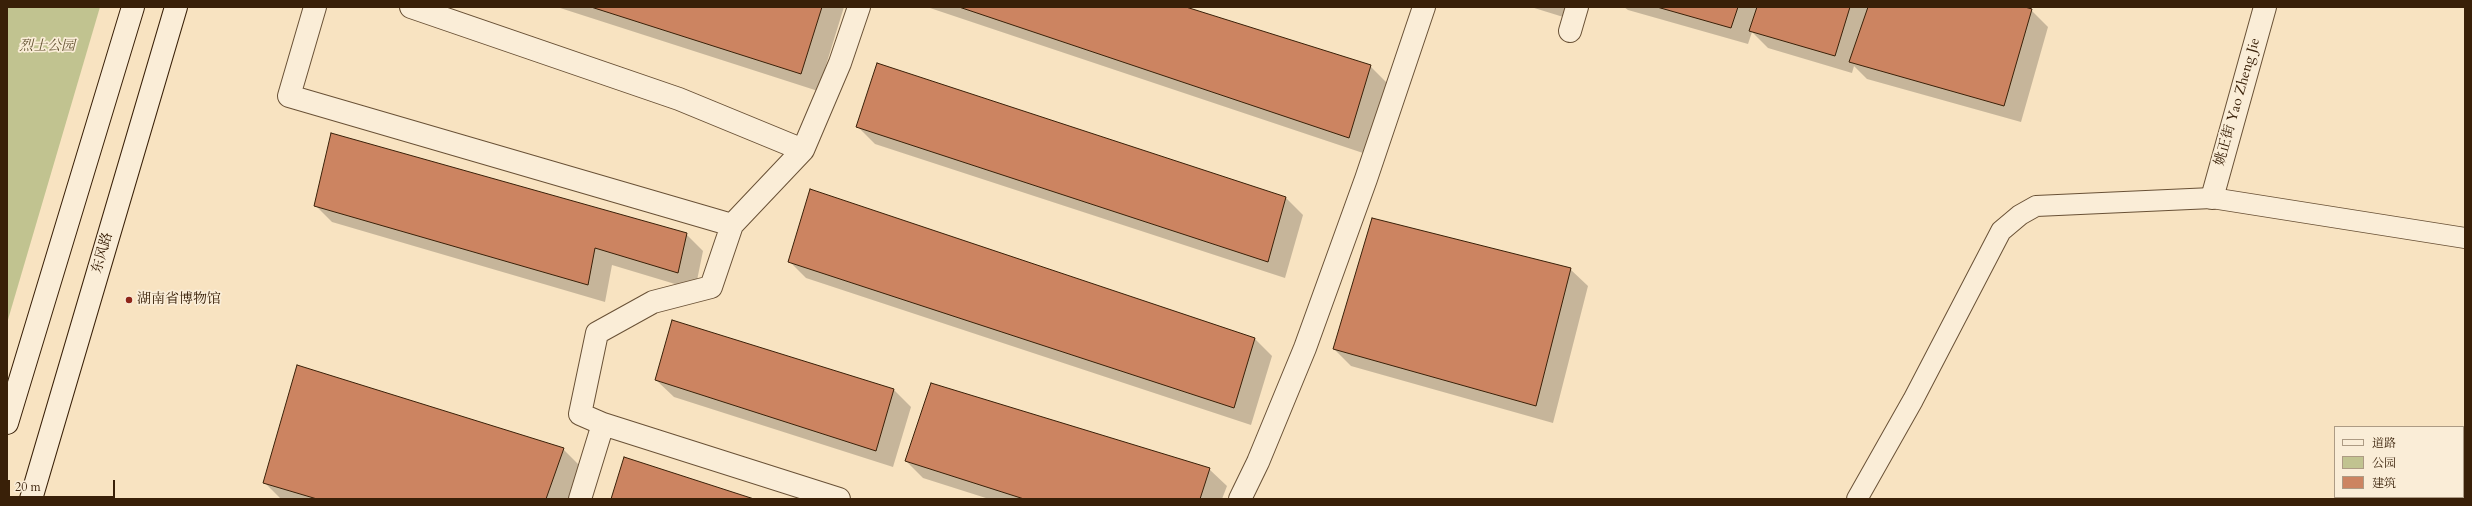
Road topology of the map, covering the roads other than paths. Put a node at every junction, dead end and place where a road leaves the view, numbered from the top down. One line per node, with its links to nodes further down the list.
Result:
1 (133, 7): 14 (street)
2 (176, 7): 16 (street, 东风路)
3 (315, 7): 12 (street)
4 (411, 7): 10 (street)
5 (859, 7): 10 (street)
6 (1424, 7): 19 (street)
7 (1577, 7): 9 (street)
8 (2265, 7): 11 (street, 姚正街 Yao Zheng Jie)
9 (1570, 31)
10 (802, 150): 12 (street)
11 (2212, 198): 13 (lane); 20 (lane)
12 (732, 225): 15 (street)
13 (2465, 238)
14 (7, 423)
15 (603, 424): 17 (street); 18 (street)
16 (31, 499)
17 (580, 499)
18 (839, 499)
19 (1240, 499)
20 (1857, 499)

